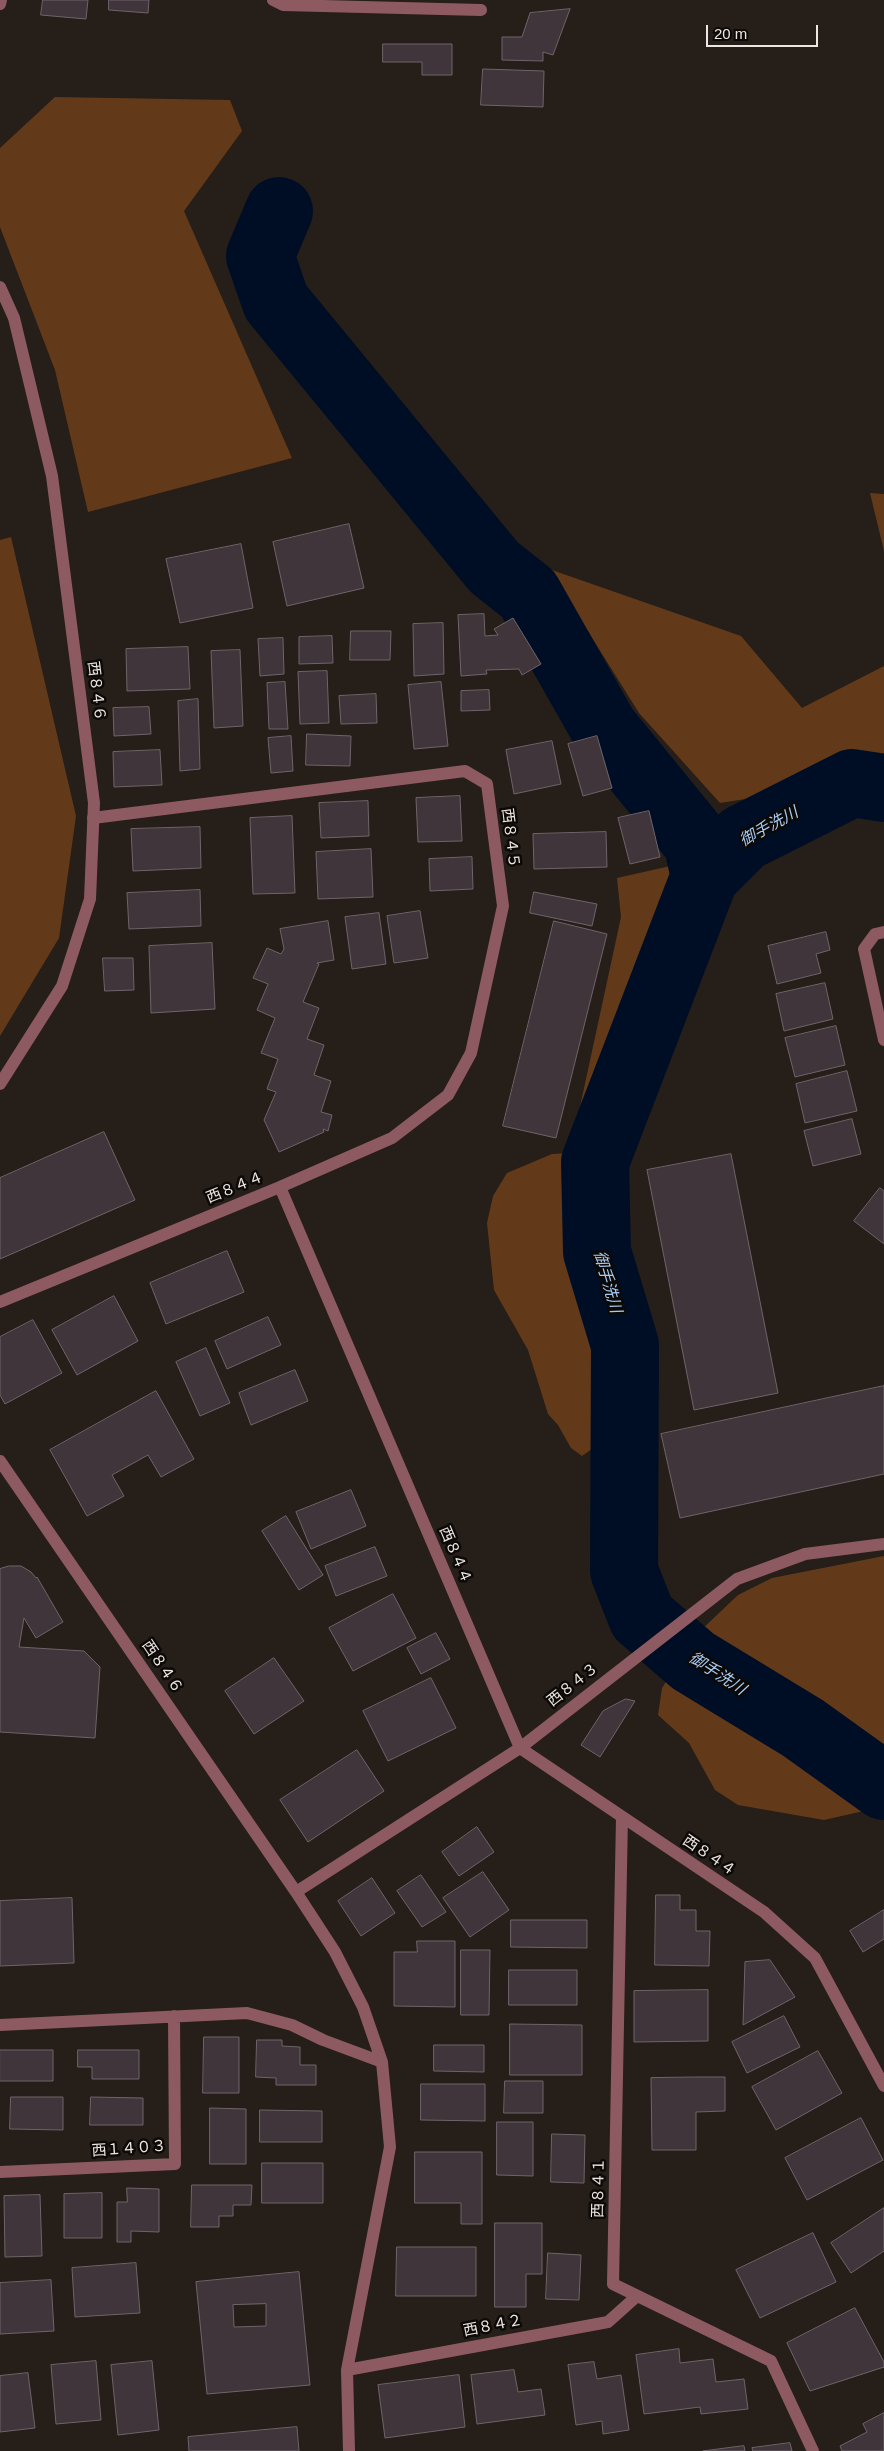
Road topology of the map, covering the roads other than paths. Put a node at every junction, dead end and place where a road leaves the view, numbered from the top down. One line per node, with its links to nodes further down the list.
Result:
1 (1, 0): 3 (street)
2 (273, 0): 4 (street)
3 (0, 4)
4 (482, 10)
5 (0, 287): 6 (street, 西８４６)
6 (93, 818): 9 (street, 西８４６); 10 (street, 西８４５)
7 (884, 932): 8 (street)
8 (884, 1040)
9 (0, 1084)
10 (280, 1187): 11 (street, 西８４４); 14 (street, 西８４４)
11 (0, 1302)
12 (0, 1460): 16 (street, 西８４６)
13 (884, 1544): 14 (street, 西８４３)
14 (520, 1748): 15 (street, 西８４４); 16 (street, 西８４３)
15 (622, 1817): 20 (street, 西８４４); 22 (street, 西８４１)
16 (296, 1892): 19 (street, 西８４６)
17 (174, 2016): 18 (street); 19 (street); 21 (street, 西１４０３)
18 (0, 2025)
19 (382, 2062): 23 (street, 西８４６)
20 (884, 2086)
21 (0, 2172)
22 (637, 2296): 23 (street, 西８４２); 25 (street, 西８４１)
23 (347, 2370): 24 (street, 西８４６)
24 (349, 2451)
25 (813, 2451)

